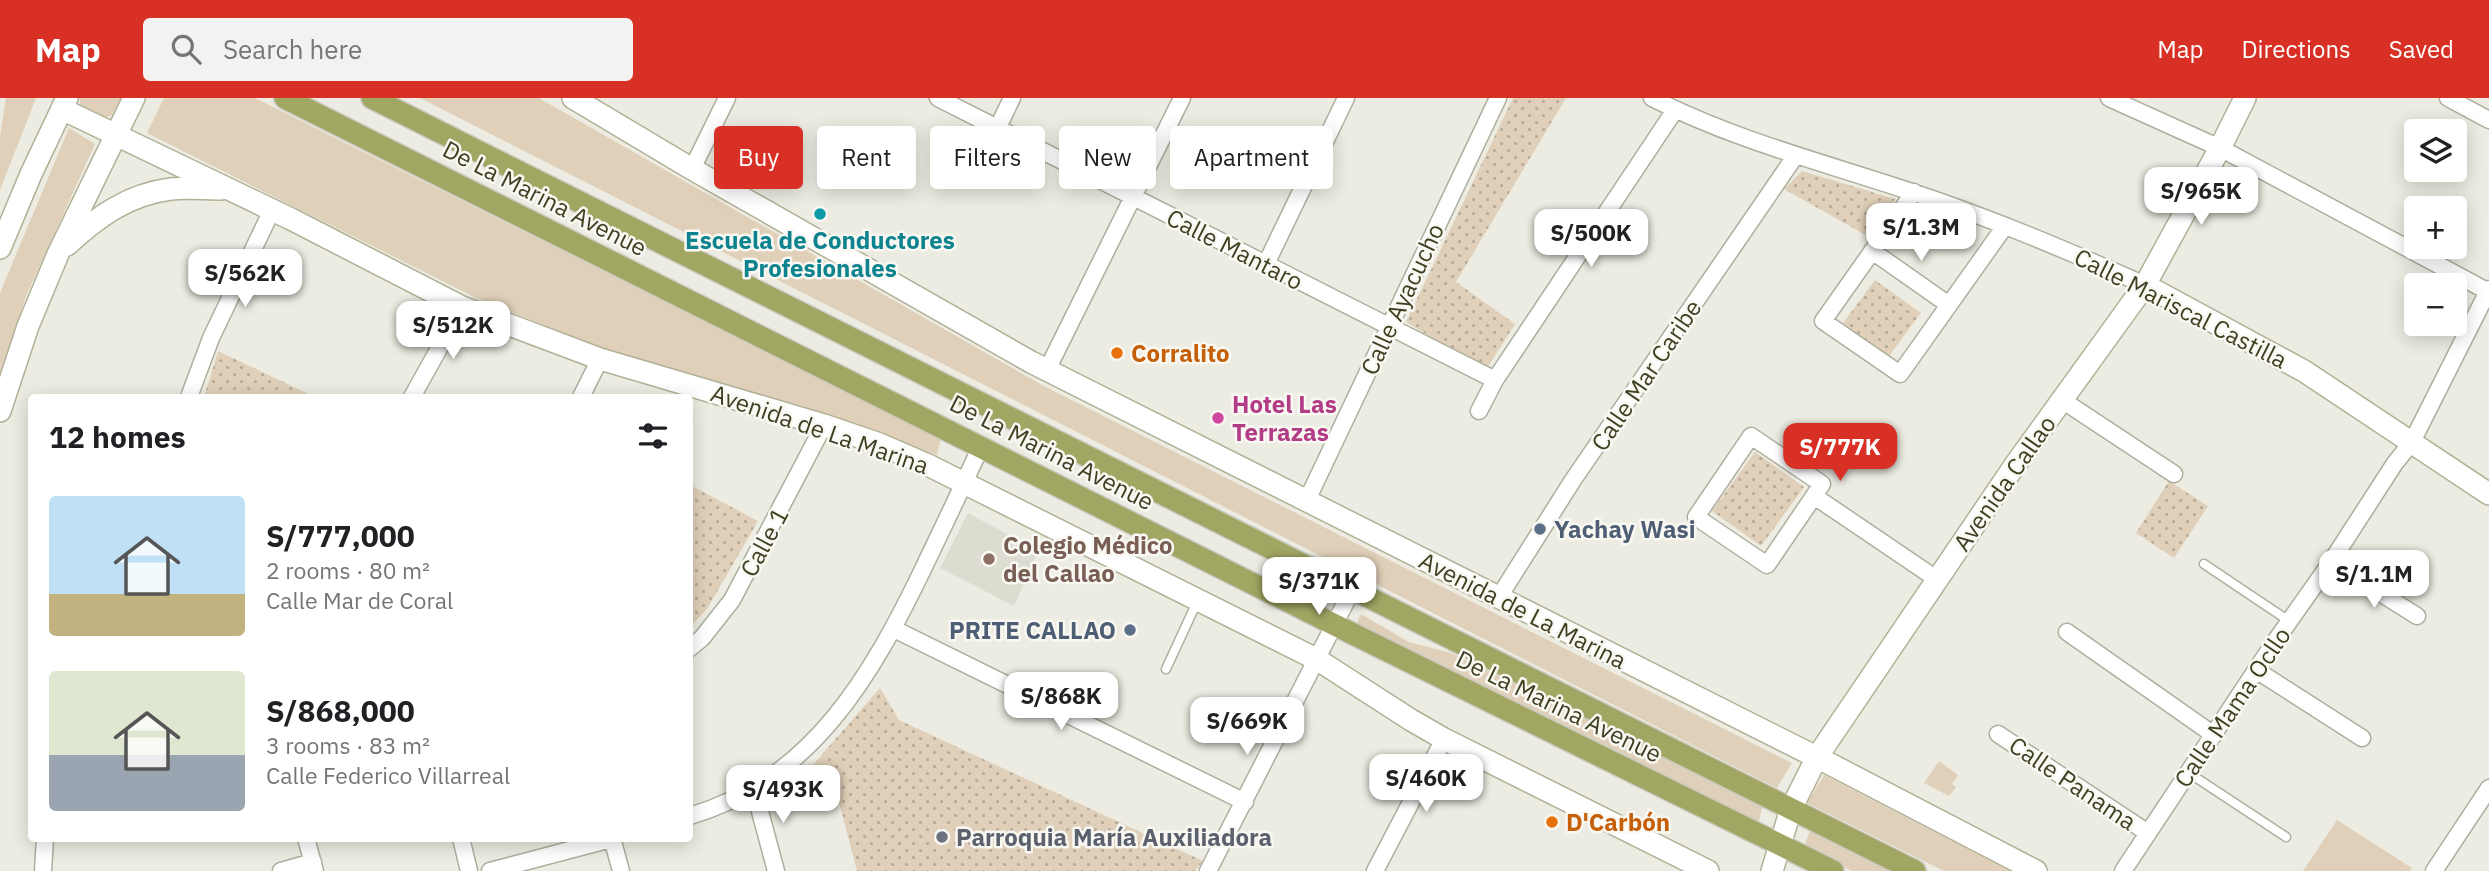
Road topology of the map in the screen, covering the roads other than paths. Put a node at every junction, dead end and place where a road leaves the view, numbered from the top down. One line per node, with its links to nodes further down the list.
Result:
1 (134, 98): 20 (main road)
2 (285, 98): 50 (main road, De La Marina Avenue)
3 (372, 98): 59 (main road, De La Marina Avenue)
4 (573, 98): 24 (main road, Avenida de La Marina)
5 (727, 98): 24 (street)
6 (938, 98): 18 (street, Calle Mantaro)
7 (1012, 98): 19 (street)
8 (1182, 98): 27 (street)
9 (1346, 98): 33 (street)
10 (1498, 98): 38 (street, Calle Ayacucho)
11 (1652, 98): 16 (street, Calle Mariscal Castilla)
12 (2109, 98): 21 (street)
13 (2245, 98): 21 (main road, Avenida Callao)
14 (2448, 98): 17 (street)
15 (64, 104): 20 (main road, Avenida de La Marina); 30 (main road)
16 (1675, 110): 23 (street, Calle Mariscal Castilla); 41 (street)
17 (2489, 120)
18 (996, 126)
19 (998, 126)
20 (116, 134): 25 (main road, Avenida de La Marina); 32 (main road)
21 (2220, 148): 34 (main road, Avenida Callao); 35 (street)
22 (1045, 152): 27 (street, Calle Mantaro)
23 (1796, 155): 26 (street, Calle Mariscal Castilla); 60 (street, Calle Mar Caribe)
24 (692, 169): 40 (main road, Avenida de La Marina)
25 (228, 189): 28 (main road, Avenida de La Marina); 32 (main road)
26 (1914, 192): 29 (street, Calle Mariscal Castilla); 31 (street)
27 (1132, 197): 33 (street, Calle Mantaro); 40 (street)
28 (272, 210): 37 (main road, Avenida de La Marina); 42 (street)
29 (2005, 226): 34 (street, Calle Mariscal Castilla); 36 (street)
30 (0, 248)
31 (1872, 251): 36 (street); 36 (street)
32 (58, 254): 46 (main road)
33 (1266, 264): 38 (street, Calle Mantaro)
34 (2144, 285): 45 (main road, Avenida Callao); 49 (main road, Calle Mariscal Castilla)
35 (2489, 290): 49 (street, Calle Mama Ocllo)
36 (1949, 305)
37 (462, 307): 39 (main road, Avenida de La Marina); 43 (street)
38 (1388, 326): 41 (street, Calle Mantaro); 55 (street, Calle Ayacucho)
39 (600, 359): 44 (street); 48 (main road, Avenida de La Marina)
40 (1047, 370): 55 (main road, Avenida de La Marina)
41 (1495, 380): 47 (street)
42 (190, 394)
43 (414, 394)
44 (582, 394)
45 (2062, 400): 51 (street); 58 (main road, Avenida Callao)
46 (0, 411)
47 (1479, 411)
48 (824, 425): 52 (main road, Avenida de La Marina); 67 (street, Calle 1)
49 (2412, 442): 53 (main road, Calle Mariscal Castilla); 56 (street, Calle Mama Ocllo)
50 (981, 446): 52 (street); 64 (main road, De La Marina Avenue)
51 (2174, 474)
52 (965, 482): 61 (main road, Avenida de La Marina); 65 (street)
53 (2489, 494)
54 (1814, 496): 54 (street); 58 (street)
55 (1307, 500): 60 (main road, Avenida de La Marina)
56 (2331, 562): 62 (street); 63 (street, Calle Mama Ocllo)
57 (2204, 564): 63 (lane)
58 (1938, 580): 75 (main road, Avenida Callao)
59 (1352, 590): 64 (street); 80 (main road, De La Marina Avenue)
60 (1499, 597): 75 (main road, Avenida de La Marina)
61 (1198, 600): 68 (main road, Avenida de La Marina); 69 (lane)
62 (2417, 616)
63 (2289, 621): 70 (street, Calle Mama Ocllo)
64 (1335, 625): 68 (street); 89 (main road, De La Marina Avenue)
65 (894, 629): 78 (street); 79 (street)
66 (2067, 632): 72 (street)
67 (693, 646)
68 (1318, 660): 74 (main road, Avenida de La Marina); 79 (street)
69 (1167, 669)
70 (2256, 670): 72 (street, Calle Mama Ocllo); 73 (street)
71 (1998, 734): 82 (street, Calle Panama)
72 (2214, 735): 76 (street, Calle Mama Ocllo)
73 (2362, 738)
74 (1444, 739): 98 (street); 99 (main road, Avenida de La Marina)
75 (1817, 757): 80 (main road, Avenida Callao); 103 (main road, Avenida de La Marina)
76 (2189, 773): 82 (street, Calle Mama Ocllo); 83 (lane)
77 (2489, 788): 105 (street)
78 (754, 789): 81 (street); 96 (street)
79 (1245, 802): 97 (street)
80 (1791, 809): 89 (main road, Avenida Callao); 102 (main road, De La Marina Avenue)
81 (693, 815)
82 (2148, 833): 104 (street, Calle Mama Ocllo)
83 (2286, 836)
84 (45, 842): 91 (street)
85 (307, 842): 90 (street)
86 (462, 842): 93 (street)
87 (598, 842): 94 (street)
88 (614, 842): 95 (street)
89 (1779, 843): 100 (main road, Avenida Callao); 101 (main road, De La Marina Avenue)
90 (314, 867): 92 (street)
91 (43, 871)
92 (281, 871)
93 (469, 871)
94 (490, 871)
95 (621, 871)
96 (776, 871)
97 (1208, 871)
98 (1375, 871)
99 (1708, 871)
100 (1772, 871)
101 (1833, 871)
102 (1915, 871)
103 (2036, 871)
104 (2123, 871)
105 (2434, 871)

